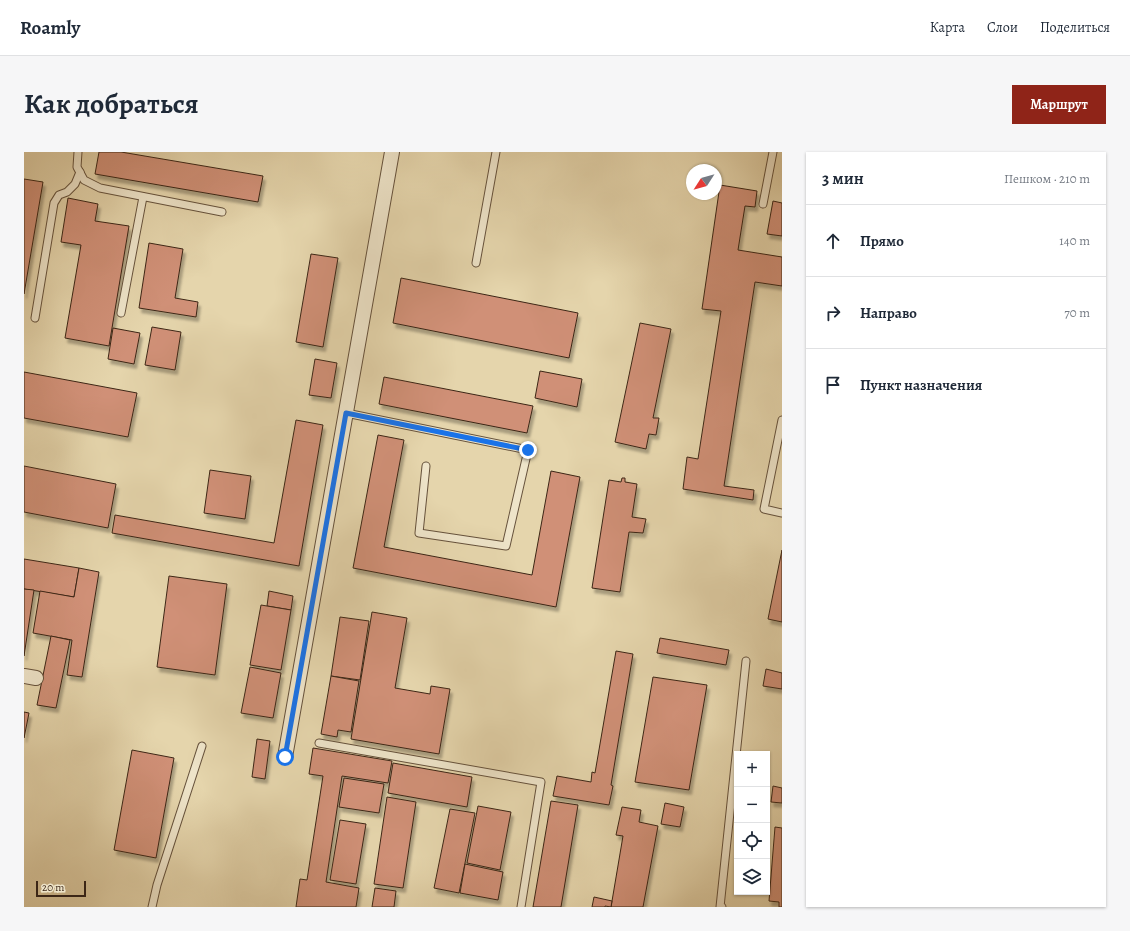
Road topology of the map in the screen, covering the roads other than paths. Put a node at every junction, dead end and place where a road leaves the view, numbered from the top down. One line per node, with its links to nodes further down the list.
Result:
1 (78, 152): 5 (lane)
2 (392, 152): 12 (street)
3 (496, 152): 9 (lane)
4 (773, 152): 7 (lane)
5 (80, 172): 6 (lane); 11 (lane)
6 (143, 197): 8 (lane); 10 (lane)
7 (763, 204)
8 (222, 212)
9 (476, 263)
10 (121, 313)
11 (35, 318)
12 (346, 413): 14 (lane); 19 (street)
13 (782, 420): 15 (lane)
14 (426, 466)
15 (782, 513)
16 (746, 661): 22 (lane)
17 (319, 743): 21 (lane)
18 (202, 746): 20 (lane)
19 (285, 757)
20 (152, 907)
21 (521, 907)
22 (722, 907)

